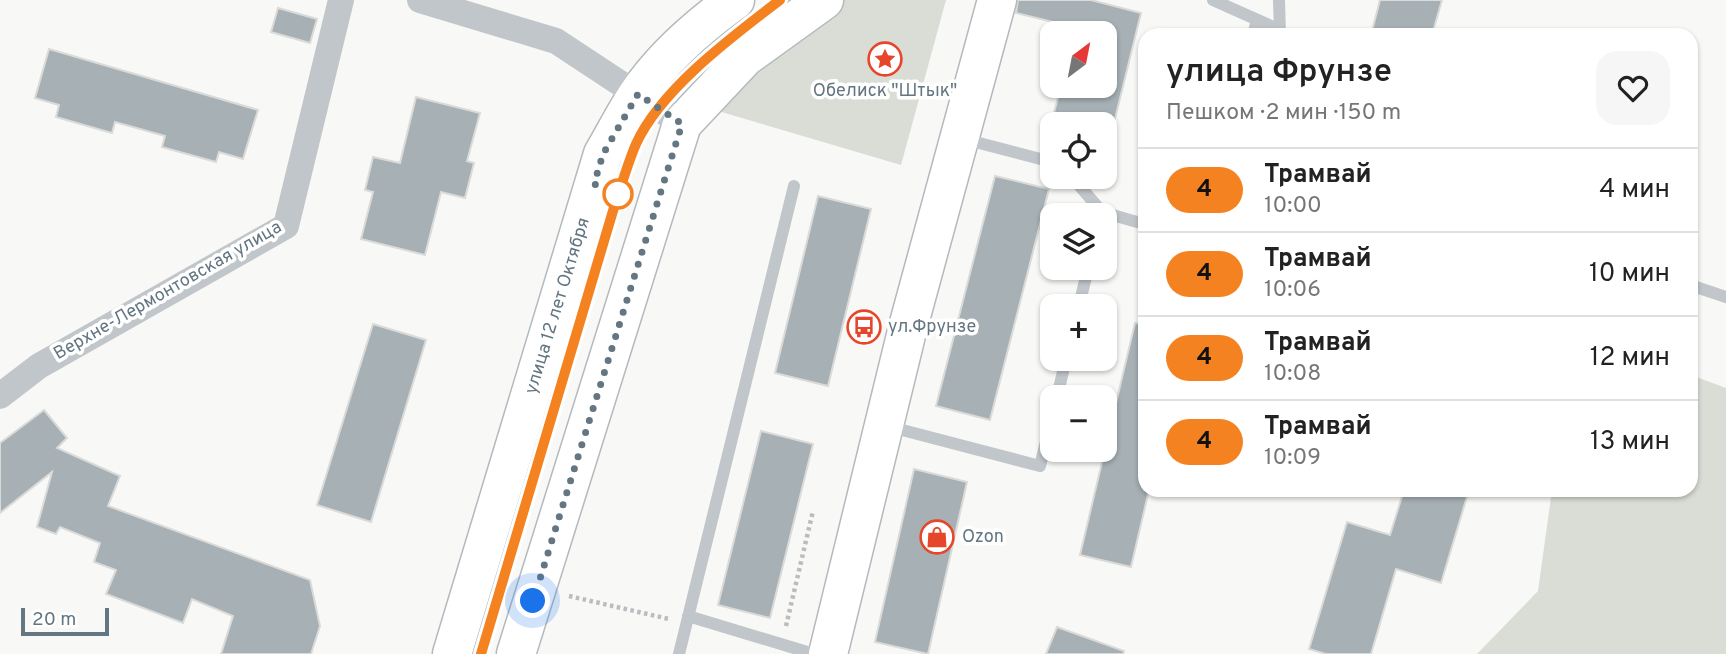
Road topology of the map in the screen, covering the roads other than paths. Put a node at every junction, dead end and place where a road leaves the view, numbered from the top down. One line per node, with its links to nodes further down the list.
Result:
1 (341, 0): 23 (street, Верхне-Лермонтовская улица)
2 (420, 0): 12 (street)
3 (735, 0): 12 (main road, улица 12 лет Октября)
4 (824, 0): 13 (main road)
5 (997, 0): 14 (main road)
6 (1213, 0): 8 (lane)
7 (1279, 0): 11 (lane)
8 (1257, 20): 9 (lane); 10 (lane)
9 (1255, 28)
10 (1272, 28)
11 (1280, 28)
12 (638, 94): 13 (street); 27 (main road, улица 12 лет Октября)
13 (682, 124): 28 (main road)
14 (960, 138): 15 (lane); 24 (main road)
15 (1040, 159)
16 (794, 186): 26 (lane)
17 (1081, 189): 18 (lane)
18 (1092, 203)
19 (1117, 218): 20 (lane)
20 (1138, 223)
21 (1698, 288): 22 (lane)
22 (1726, 297)
23 (0, 396)
24 (884, 425): 25 (lane); 31 (main road)
25 (1041, 462)
26 (687, 620): 29 (lane); 30 (lane)
27 (452, 654)
28 (516, 654)
29 (679, 654)
30 (814, 654)
31 (828, 654)

